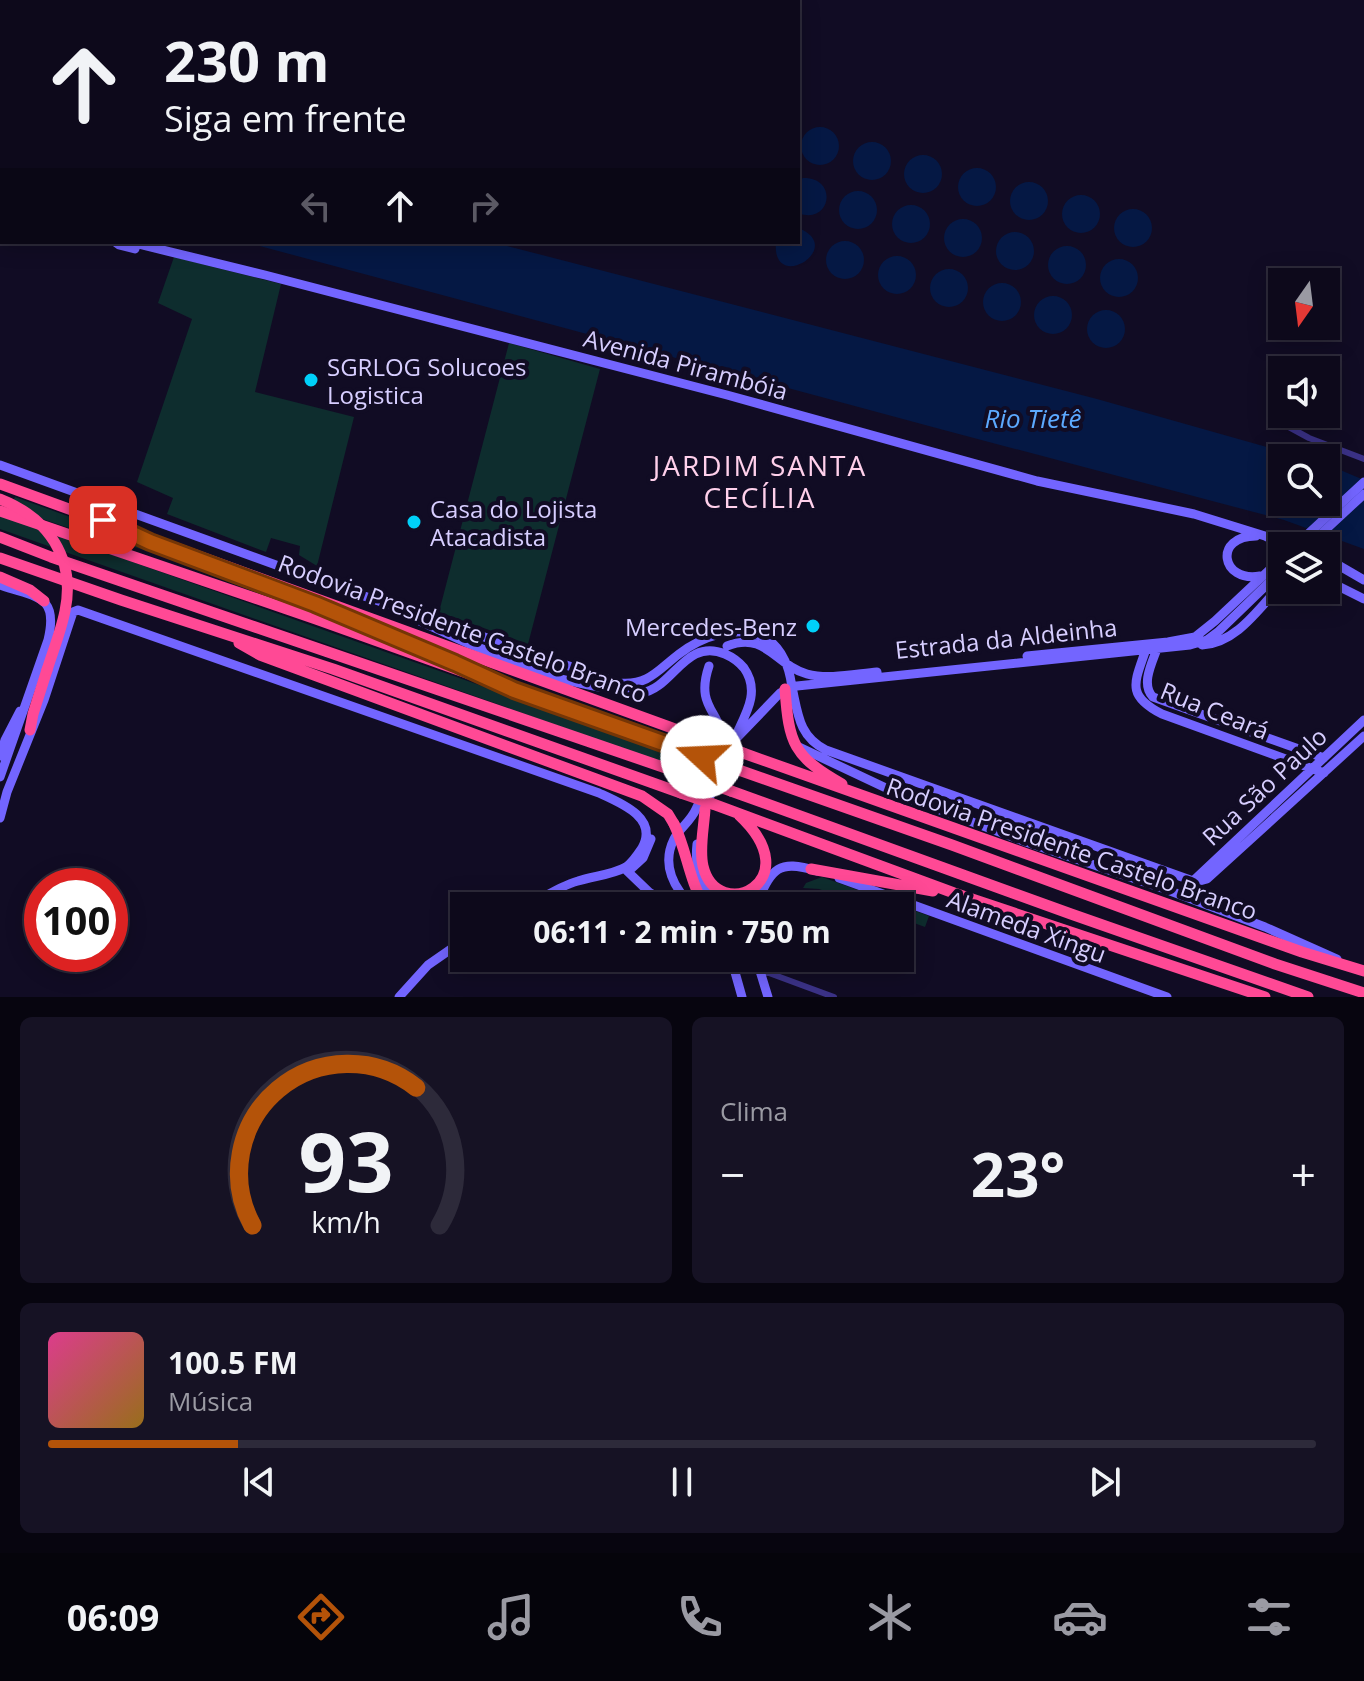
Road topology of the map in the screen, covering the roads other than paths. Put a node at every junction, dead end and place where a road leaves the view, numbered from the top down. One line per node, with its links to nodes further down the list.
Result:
1 (118, 244): 3 (main road)
2 (138, 244): 3 (main road, Avenida Pirambóia)
3 (165, 251): 13 (main road, Avenida Pirambóia)
4 (1291, 428): 5 (street)
5 (1364, 459)
6 (0, 465): 29 (main road)
7 (1364, 482): 15 (main road, bridge)
8 (0, 484): 12 (highway, Rodovia Presidente Castelo Branco)
9 (1364, 494): 16 (main road)
10 (0, 499): 48 (highway, bridge)
11 (0, 511): 44 (highway, Rodovia Presidente Castelo Branco)
12 (103, 520): 38 (highway, Rodovia Presidente Castelo Branco); 44 (highway)
13 (1231, 525): 14 (main road); 17 (main road)
14 (1270, 532)
15 (1312, 532)
16 (1323, 532)
17 (1265, 536): 19 (main road); 23 (main road)
18 (0, 537): 92 (highway, bridge)
19 (1268, 538)
20 (0, 558): 34 (highway)
21 (1340, 567): 25 (main road)
22 (1268, 571): 23 (main road)
23 (1264, 575): 33 (main road)
24 (0, 577): 32 (highway)
25 (1361, 578)
26 (1268, 582): 33 (main road)
27 (0, 585): 32 (main road)
28 (1340, 586): 31 (main road)
29 (368, 596): 40 (main road); 41 (main road)
30 (1268, 598): 35 (main road)
31 (1364, 599)
32 (44, 601): 45 (main road)
33 (1226, 618): 35 (main road, Estrada da Aldeinha); 37 (main road, Estrada da Aldeinha)
34 (228, 636): 56 (highway); 65 (highway, bridge)
35 (1190, 645): 37 (main road, Estrada da Aldeinha)
36 (727, 646): 40 (main road, Estrada da Aldeinha)
37 (1152, 647): 42 (main road, Estrada da Aldeinha); 47 (main road, Rua Ceará); 49 (main road, Rua Ceará)
38 (469, 653): 41 (main road); 62 (highway, Rodovia Presidente Castelo Branco, bridge)
39 (709, 666): 74 (main road)
40 (787, 666): 42 (main road, Estrada da Aldeinha); 43 (main road)
41 (562, 680): 52 (main road)
42 (810, 680): 43 (main road)
43 (789, 688): 51 (highway); 52 (main road); 67 (main road)
44 (514, 690): 85 (highway, Rodovia Presidente Castelo Branco, bridge)
45 (28, 698): 53 (main road); 58 (main road)
46 (1364, 720): 54 (main road, Rua São Paulo)
47 (1224, 723): 49 (main road); 54 (main road, Rua Ceará)
48 (30, 730): 60 (main road); 69 (main road)
49 (1219, 735): 55 (main road, Rua Ceará)
50 (1364, 736): 57 (main road, Rua São Paulo)
51 (794, 743): 62 (highway); 71 (main road)
52 (731, 744): 64 (main road)
53 (0, 756)
54 (1324, 758): 55 (main road, Rua São Paulo)
55 (1312, 768): 57 (main road, Rua Ceará); 59 (main road, Rua São Paulo)
56 (574, 771): 69 (main road); 75 (highway, bridge)
57 (1324, 773): 61 (main road, Rua São Paulo)
58 (0, 777)
59 (1290, 789): 61 (main road); 70 (main road, Rua São Paulo)
60 (7, 792): 63 (street); 66 (main road)
61 (1298, 797): 70 (main road, Rua São Paulo)
62 (870, 800): 80 (highway, Rodovia Presidente Castelo Branco)
63 (0, 804)
64 (705, 809): 65 (highway); 76 (main road)
65 (732, 811): 78 (highway)
66 (0, 818)
67 (1128, 858): 70 (main road); 71 (main road)
68 (811, 869): 77 (main road, Alameda Xingu); 78 (highway); 90 (main road, Alameda Xingu)
69 (626, 870): 72 (main road); 73 (main road)
70 (1208, 874)
71 (1127, 875): 80 (main road)
72 (555, 892)
73 (649, 892)
74 (681, 892)
75 (697, 892)
76 (709, 892)
77 (762, 892)
78 (954, 893): 91 (highway)
79 (450, 950): 86 (main road)
80 (1351, 966): 81 (highway, Rodovia Presidente Castelo Branco)
81 (1364, 971)
82 (735, 972): 87 (main road)
83 (759, 972): 88 (main road)
84 (768, 972): 89 (street)
85 (1364, 993)
86 (399, 997)
87 (742, 997)
88 (768, 997)
89 (834, 997)
90 (1167, 997)
91 (1265, 997)
92 (1308, 997)

